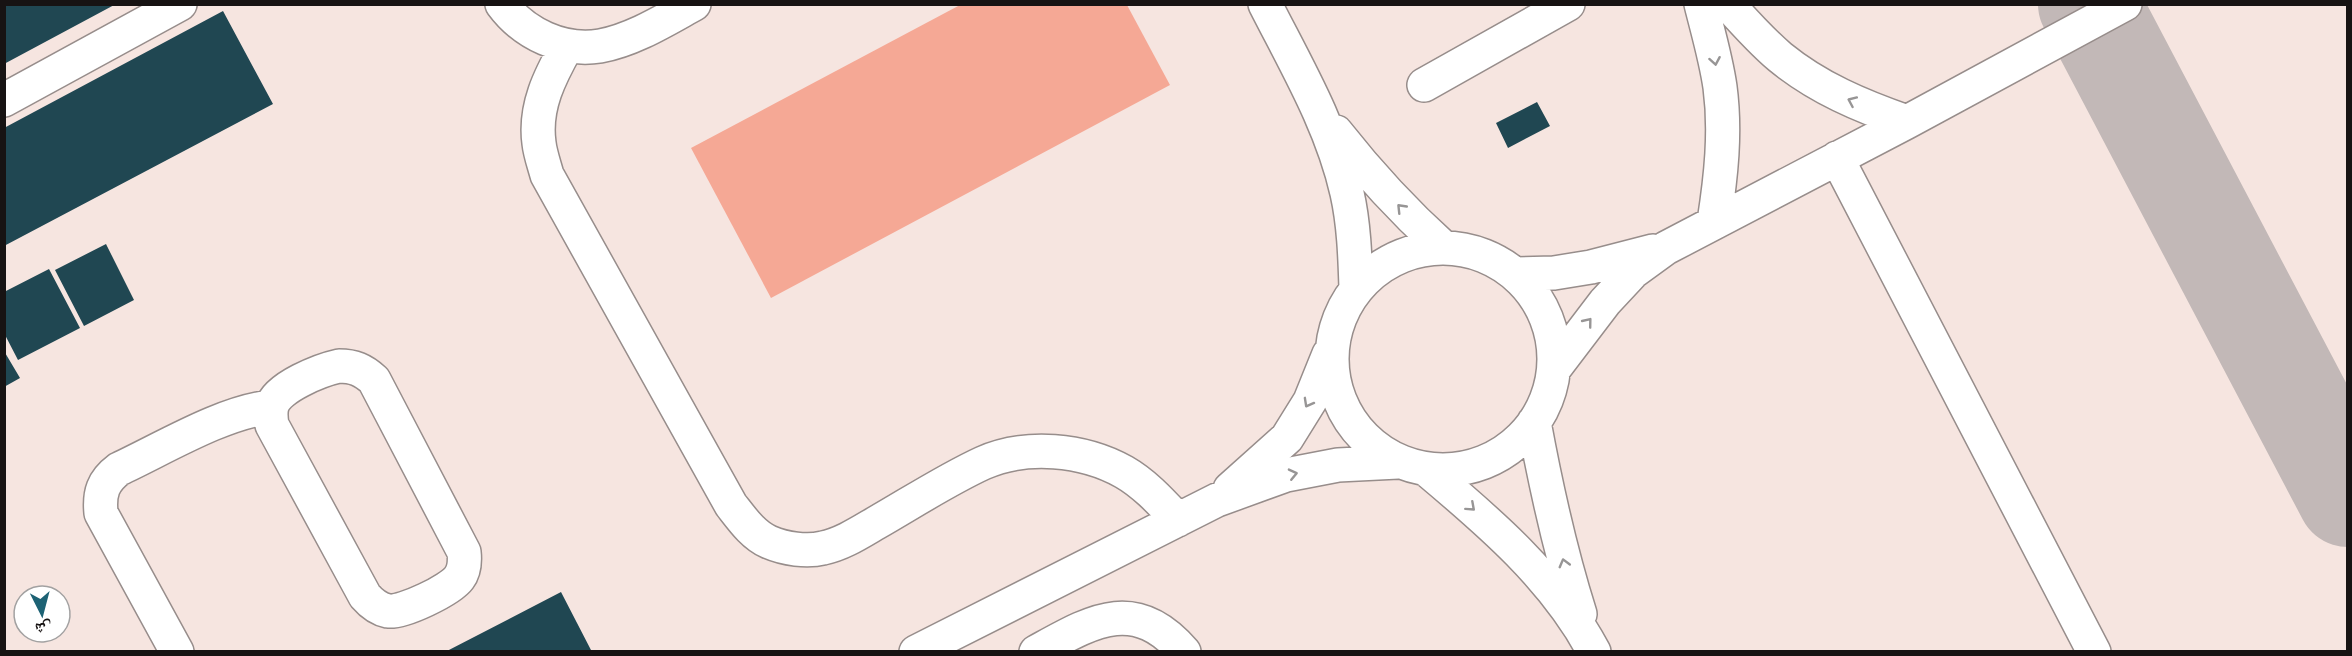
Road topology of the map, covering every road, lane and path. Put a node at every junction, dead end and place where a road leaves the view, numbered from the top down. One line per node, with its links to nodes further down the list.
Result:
1 (180, 4): 11 (lane)
2 (502, 4): 9 (lane)
3 (694, 4): 9 (lane)
4 (1265, 4): 12 (lane)
5 (1568, 4): 10 (lane)
6 (1701, 4): 15 (lane, one-way to 15)
7 (1728, 4): 13 (lane, one-way to 7)
8 (2125, 4): 13 (lane)
9 (567, 46): 26 (lane)
10 (1424, 85)
11 (4, 100)
12 (1319, 112): 16 (lane, one-way to 12); 19 (lane)
13 (1907, 122): 14 (lane)
14 (1838, 158): 15 (lane); 32 (lane)
15 (1714, 222): 17 (lane)
16 (1444, 248): 18 (lane); 19 (lane)
17 (1666, 248): 18 (lane); 21 (lane, one-way to 17)
18 (1515, 274): 21 (lane)
19 (1356, 288): 20 (lane)
20 (1331, 349): 24 (lane); 25 (lane, one-way to 25)
21 (1554, 369): 23 (lane)
22 (271, 407): 22 (lane); 28 (lane)
23 (1534, 422): 24 (lane); 27 (lane, one-way to 23)
24 (1412, 465): 25 (lane, one-way to 24); 27 (lane, one-way to 27)
25 (1217, 500): 26 (lane)
26 (1178, 520): 29 (lane)
27 (1591, 645)
28 (177, 651)
29 (916, 651)
30 (1036, 651): 31 (lane)
31 (1184, 651)
32 (2094, 651)

